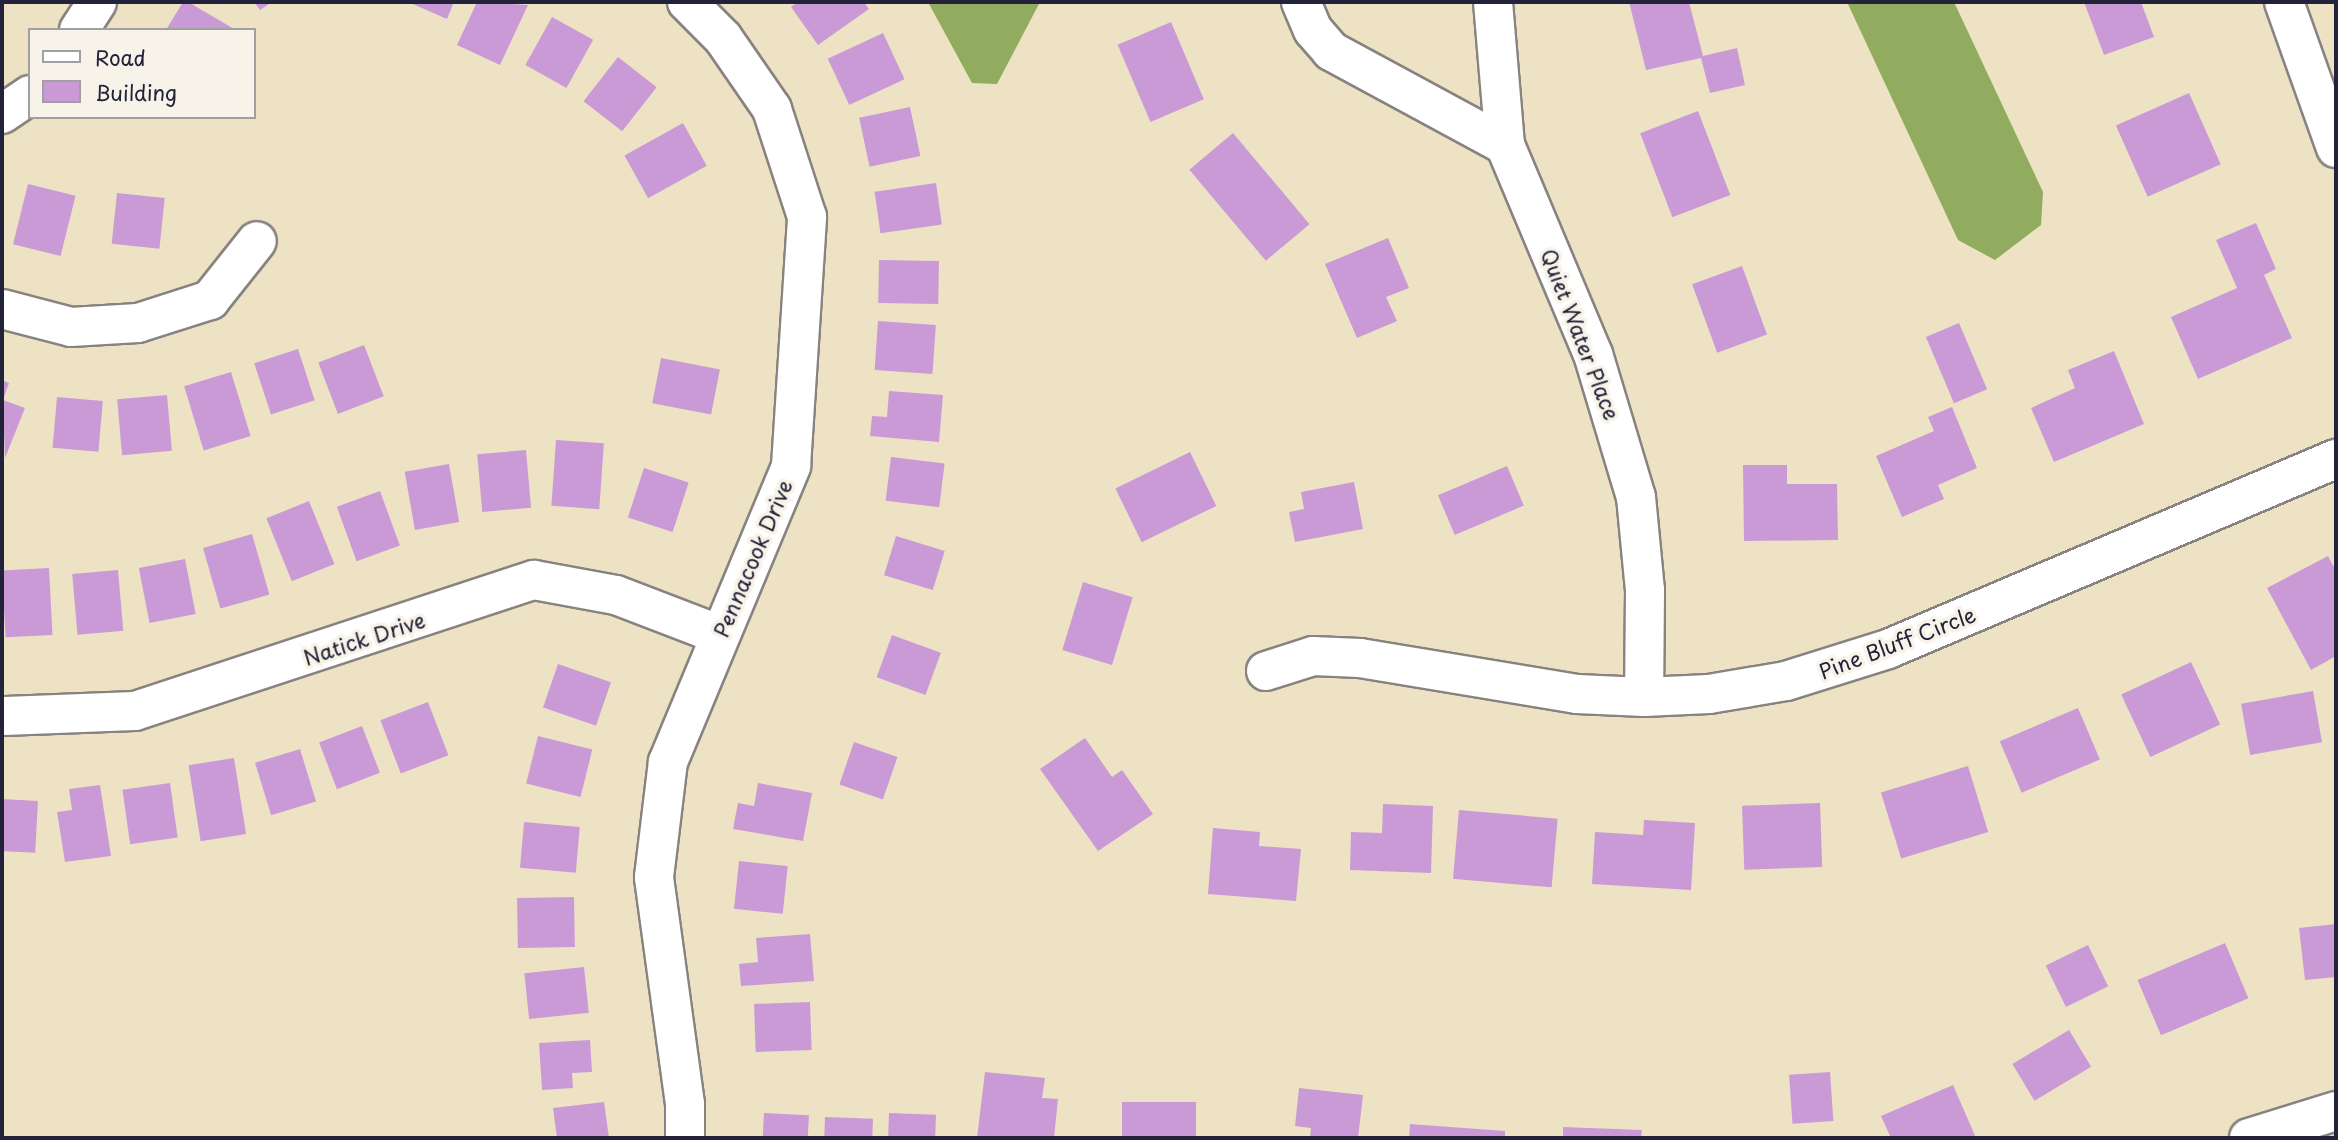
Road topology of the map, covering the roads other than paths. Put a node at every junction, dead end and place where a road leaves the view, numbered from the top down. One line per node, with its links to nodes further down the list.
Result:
1 (97, 2): 6 (street)
2 (687, 2): 14 (street, Pennacook Drive)
3 (1301, 2): 9 (street)
4 (1493, 2): 9 (street, Quiet Water Place)
5 (2284, 2): 10 (street)
6 (80, 28)
7 (28, 96): 8 (street)
8 (2, 114)
9 (1505, 145): 16 (street, Quiet Water Place)
10 (2336, 148)
11 (257, 241): 12 (street)
12 (2, 309)
13 (2336, 459): 16 (street, Pine Bluff Circle)
14 (720, 635): 17 (street, Natick Drive); 19 (street, Pennacook Drive)
15 (1266, 671): 16 (street, Pine Bluff Circle)
16 (1644, 697)
17 (2, 716)
18 (2336, 1111): 20 (street)
19 (685, 1138)
20 (2249, 1138)

